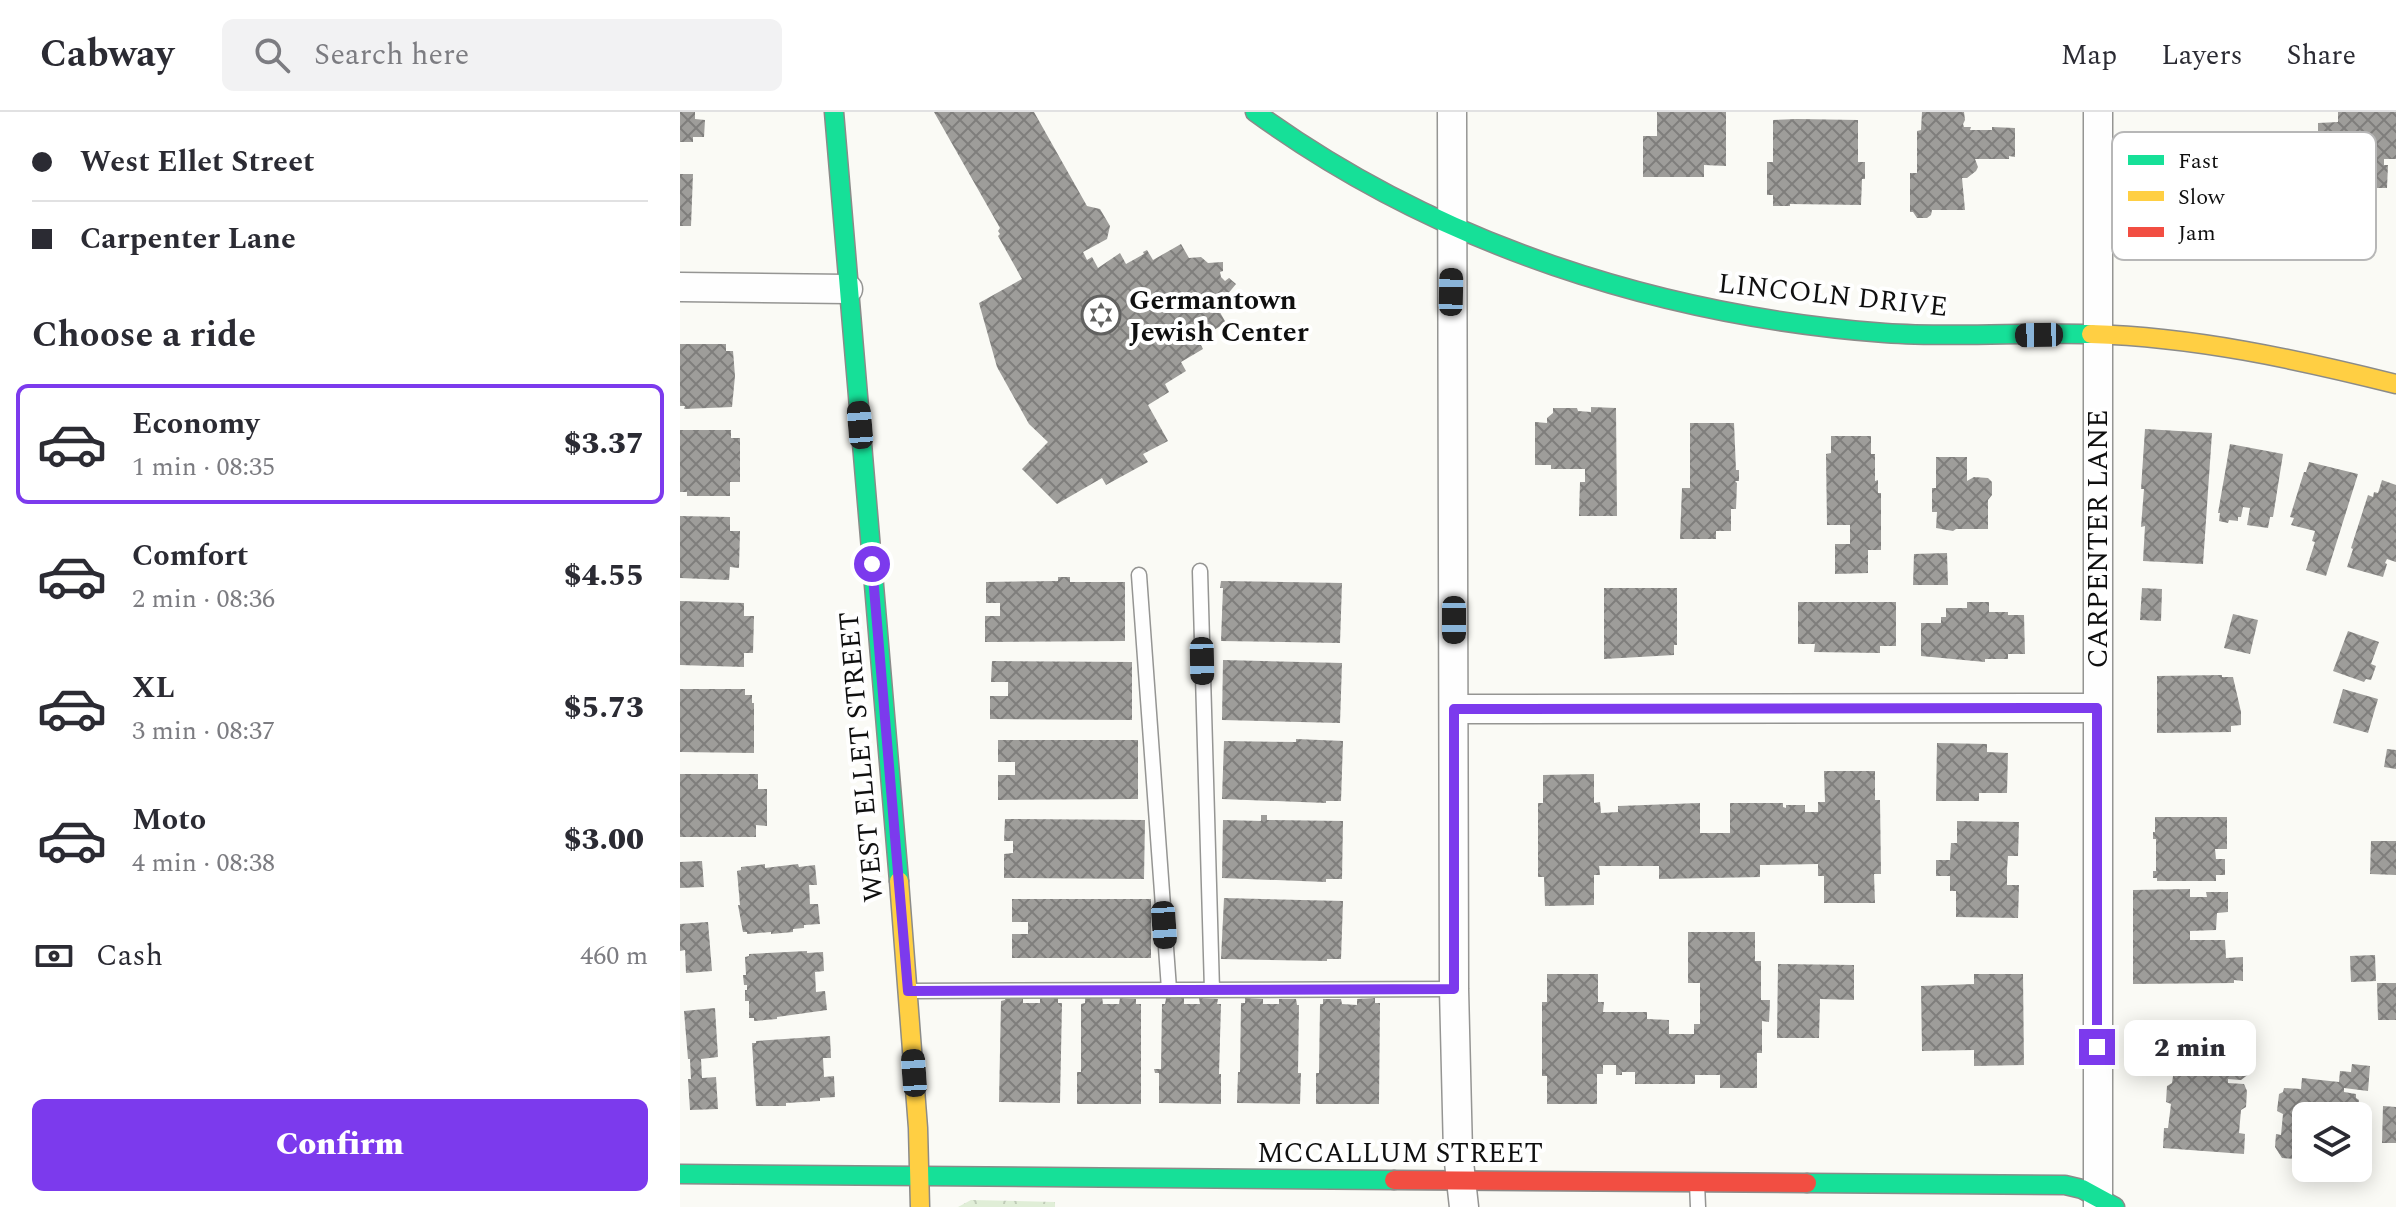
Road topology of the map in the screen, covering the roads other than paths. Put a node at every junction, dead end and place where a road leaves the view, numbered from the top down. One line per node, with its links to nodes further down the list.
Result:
1 (834, 112): 7 (street, WEST ELLET STREET)
2 (1255, 112): 5 (street, LINCOLN DRIVE)
3 (1452, 112): 5 (street)
4 (2098, 112): 8 (street, CARPENTER LANE)
5 (1452, 226): 8 (street, LINCOLN DRIVE); 13 (street)
6 (680, 287): 7 (street)
7 (848, 289): 17 (street, WEST ELLET STREET)
8 (2097, 334): 9 (street, LINCOLN DRIVE); 12 (street, CARPENTER LANE)
9 (2396, 384)
10 (1200, 571): 16 (lane)
11 (1139, 575): 14 (lane)
12 (2097, 708): 13 (street); 22 (street, CARPENTER LANE)
13 (1454, 709): 15 (street)
14 (1169, 989): 16 (lane); 17 (lane)
15 (1454, 989): 16 (lane); 21 (street)
16 (1212, 990)
17 (908, 991): 19 (street, WEST ELLET STREET)
18 (680, 1174): 19 (street, MCCALLUM STREET)
19 (920, 1177): 21 (street, MCCALLUM STREET); 23 (street, WEST ELLET STREET)
20 (1697, 1182): 21 (street, MCCALLUM STREET); 22 (street, MCCALLUM STREET); 24 (lane)
21 (1462, 1194)
22 (2104, 1204)
23 (920, 1207)
24 (1698, 1207)

